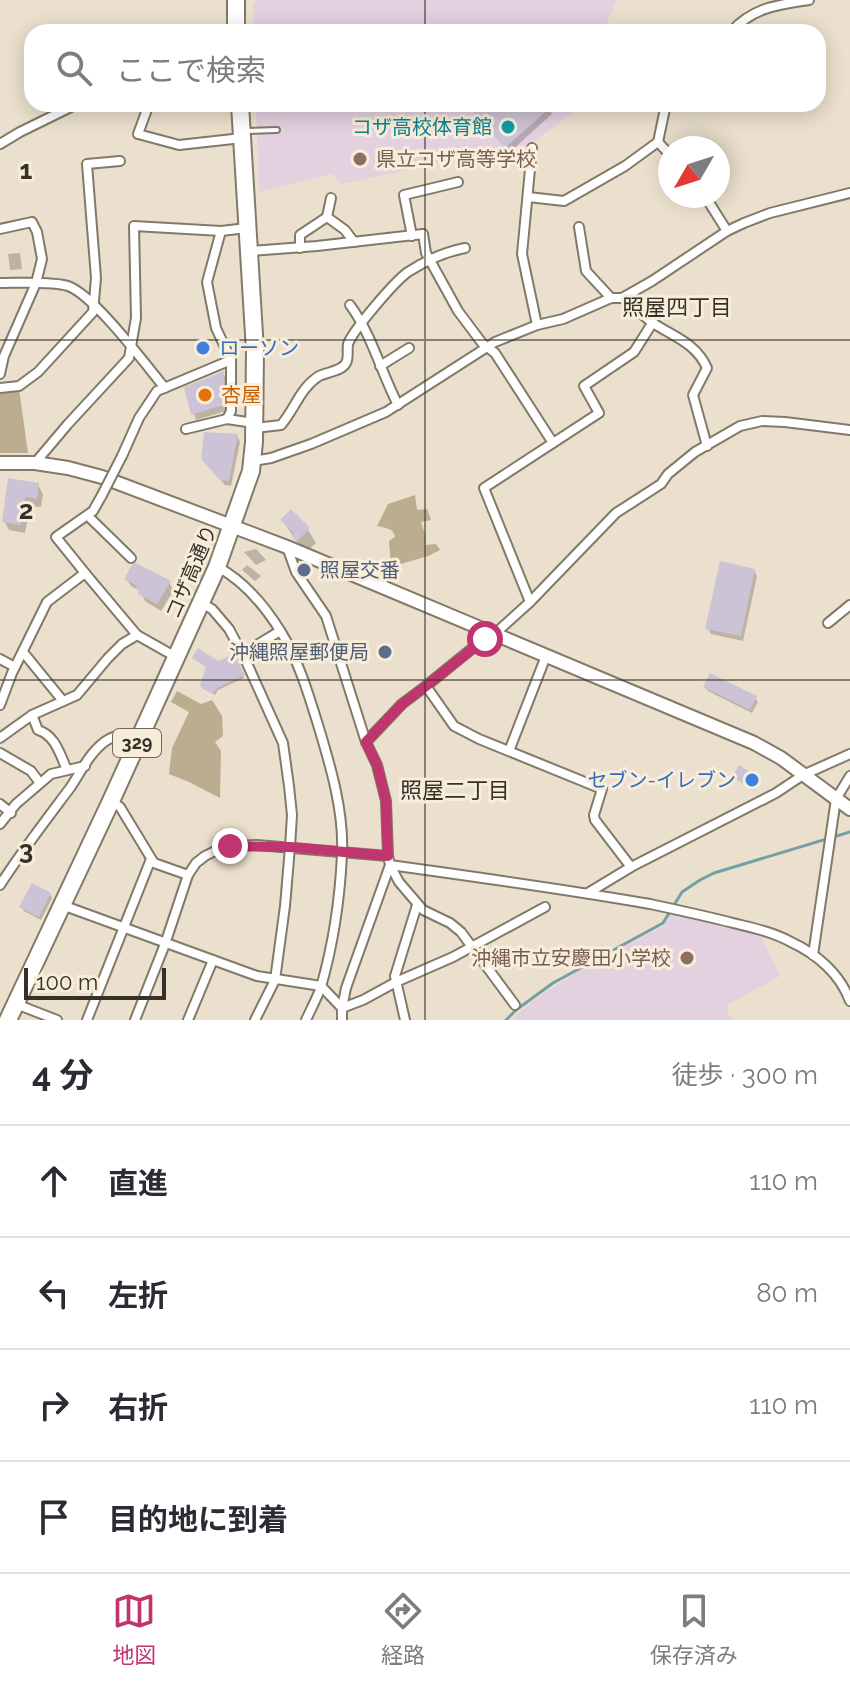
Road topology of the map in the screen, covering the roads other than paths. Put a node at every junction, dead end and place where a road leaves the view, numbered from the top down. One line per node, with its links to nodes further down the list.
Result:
1 (236, 0): 3 (highway)
2 (809, 0): 4 (street)
3 (236, 24)
4 (738, 24)
5 (61, 112): 13 (street)
6 (146, 112): 10 (street)
7 (241, 112): 10 (highway, コザ高通り / 329)
8 (664, 112): 11 (street)
9 (277, 130): 10 (lane)
10 (242, 134): 23 (highway, コザ高通り / 329)
11 (659, 136)
12 (658, 142): 18 (street)
13 (0, 144)
14 (532, 148): 18 (street)
15 (120, 161): 37 (street)
16 (458, 182): 27 (street)
17 (850, 193): 26 (street)
18 (528, 197): 41 (street)
19 (331, 198): 21 (street)
20 (713, 208): 26 (street)
21 (327, 217): 28 (street); 29 (street)
22 (579, 227): 35 (street)
23 (248, 228): 25 (street); 31 (highway, コザ高通り / 329)
24 (0, 229): 34 (street)
25 (221, 231): 42 (street); 45 (street)
26 (727, 231): 36 (street)
27 (412, 236): 28 (street); 32 (street)
28 (354, 242): 29 (street)
29 (300, 248): 31 (street)
30 (465, 248): 32 (street)
31 (250, 251): 52 (highway, コザ高通り / 329)
32 (431, 261): 39 (street); 43 (street)
33 (0, 283): 34 (street)
34 (36, 283): 37 (street); 47 (street)
35 (611, 298): 36 (street); 41 (street)
36 (622, 298): 40 (street)
37 (93, 303): 42 (street); 48 (street)
38 (350, 305): 39 (street)
39 (362, 321): 46 (street); 52 (street)
40 (653, 322): 55 (street); 56 (street)
41 (537, 325): 43 (street)
42 (131, 347): 49 (street); 59 (street)
43 (488, 347): 50 (street); 55 (street)
44 (409, 348): 46 (street)
45 (231, 360): 49 (street); 51 (street)
46 (380, 366): 50 (street)
47 (0, 374)
48 (0, 388)
49 (165, 388): 60 (street, bridge)
50 (398, 405): 57 (street)
51 (227, 419): 52 (street); 53 (street)
52 (254, 426): 57 (highway, コザ高通り / 329)
53 (186, 429)
54 (850, 430): 56 (street)
55 (553, 443): 66 (street)
56 (707, 446): 66 (street)
57 (253, 461): 61 (highway, コザ高通り / 329)
58 (0, 463): 59 (street)
59 (35, 463): 61 (street)
60 (88, 516): 63 (street); 65 (street)
61 (233, 526): 62 (street); 64 (highway, コザ高通り / 329)
62 (287, 547): 71 (street); 85 (street)
63 (131, 558)
64 (217, 567): 67 (highway, コザ高通り / 329); 70 (street)
65 (85, 573): 72 (street); 73 (street)
66 (530, 602): 71 (street)
67 (201, 603): 74 (street); 76 (highway, コザ高通り / 329)
68 (850, 605): 69 (street)
69 (828, 623)
70 (280, 631): 74 (street); 101 (street)
71 (490, 634): 75 (street); 79 (street)
72 (137, 635): 76 (street); 80 (street)
73 (23, 652): 78 (street); 80 (street)
74 (242, 654): 100 (street)
75 (546, 656): 86 (street); 91 (street)
76 (176, 658): 84 (highway, コザ高通り / 329)
77 (0, 659): 78 (street)
78 (15, 667): 81 (street)
79 (426, 686): 85 (street); 86 (street)
80 (63, 701): 82 (street)
81 (0, 702)
82 (32, 715): 83 (street); 90 (street)
83 (0, 738)
84 (140, 738): 89 (street); 95 (highway, コザ高通り / 329)
85 (366, 742): 103 (street)
86 (509, 751): 104 (street)
87 (0, 753): 93 (street)
88 (850, 754): 91 (street)
89 (85, 766): 90 (street); 106 (street)
90 (67, 770): 93 (street)
91 (803, 775): 94 (street); 104 (street)
92 (850, 776): 94 (street)
93 (40, 783): 98 (street)
94 (836, 799): 97 (street); 114 (street)
95 (111, 801): 102 (street); 108 (highway, コザ高通り / 329)
96 (0, 804): 98 (street)
97 (850, 809)
98 (11, 813): 99 (street)
99 (0, 824)
100 (290, 847): 101 (street); 105 (street); 116 (street)
101 (343, 853): 103 (street); 118 (street)
102 (151, 859): 105 (street); 111 (street)
103 (389, 861): 107 (street); 109 (street); 121 (street)
104 (631, 867): 107 (street)
105 (189, 873): 112 (street)
106 (0, 885)
107 (587, 893): 114 (street)
108 (62, 905): 111 (street); 122 (highway, コザ高通り / 329)
109 (417, 905): 113 (street); 117 (street)
110 (545, 907): 113 (street)
111 (123, 928): 112 (street); 124 (street)
112 (165, 944): 115 (street); 125 (street)
113 (471, 946): 117 (street); 120 (street)
114 (813, 955): 119 (street)
115 (213, 960): 116 (street); 126 (street)
116 (275, 980): 118 (street); 127 (street)
117 (396, 982): 121 (street); 130 (street)
118 (321, 986): 121 (street); 128 (street)
119 (850, 1001)
120 (515, 1005)
121 (342, 1008): 129 (street)
122 (12, 1012): 123 (street)
123 (57, 1020)
124 (87, 1020)
125 (135, 1020)
126 (188, 1020)
127 (255, 1020)
128 (306, 1020)
129 (342, 1020)
130 (405, 1020)

